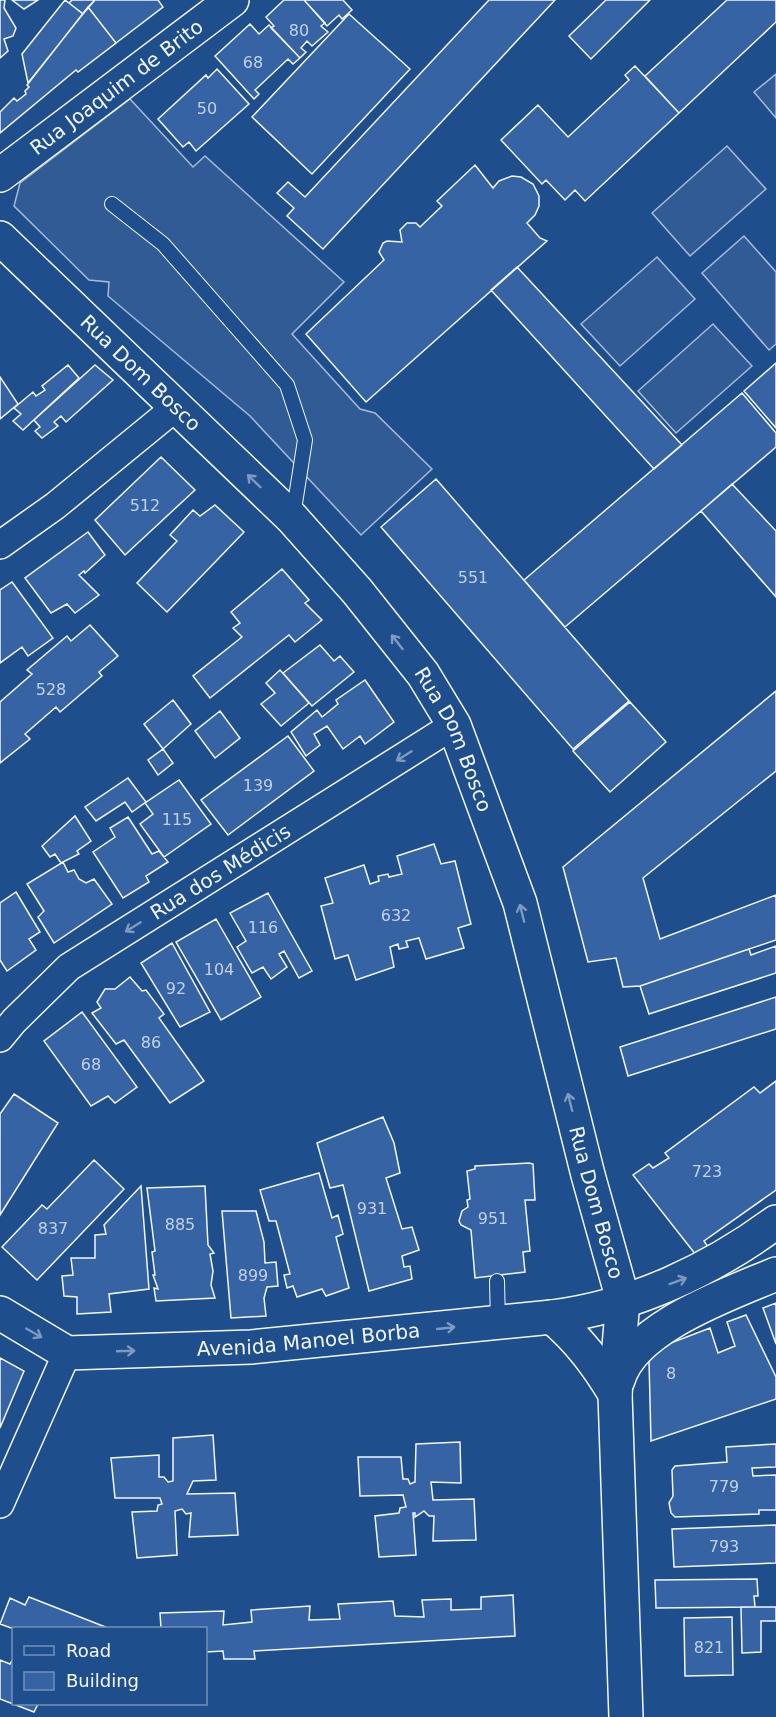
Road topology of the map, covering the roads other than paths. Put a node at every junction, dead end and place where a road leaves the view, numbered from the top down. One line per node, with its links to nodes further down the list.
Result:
1 (232, 0): 2 (main road, Rua Joaquim de Brito)
2 (0, 175)
3 (112, 204): 6 (lane)
4 (0, 238): 5 (main road, Rua Dom Bosco)
5 (176, 407): 6 (main road, Rua Dom Bosco, one-way to 5); 7 (street)
6 (292, 518): 8 (main road, Rua Dom Bosco, one-way to 6)
7 (0, 545)
8 (454, 725): 9 (street, Rua dos Médicis, one-way to 9); 13 (main road, Rua Dom Bosco, one-way to 8)
9 (0, 1038)
10 (776, 1222): 13 (main road, Avenida Manoel Borba, one-way to 10)
11 (776, 1274): 18 (main road, Rua Dom Bosco)
12 (497, 1281): 16 (lane)
13 (623, 1300): 15 (main road, Avenida Manoel Borba); 18 (main road, Rua Dom Bosco)
14 (0, 1313): 17 (main road, one-way to 17)
15 (552, 1317): 16 (main road, Avenida Manoel Borba); 18 (main road)
16 (498, 1322): 17 (main road, Avenida Manoel Borba, one-way to 16)
17 (67, 1353): 19 (street)
18 (615, 1394): 20 (main road, Rua Dom Bosco)
19 (0, 1504)
20 (626, 1717)

